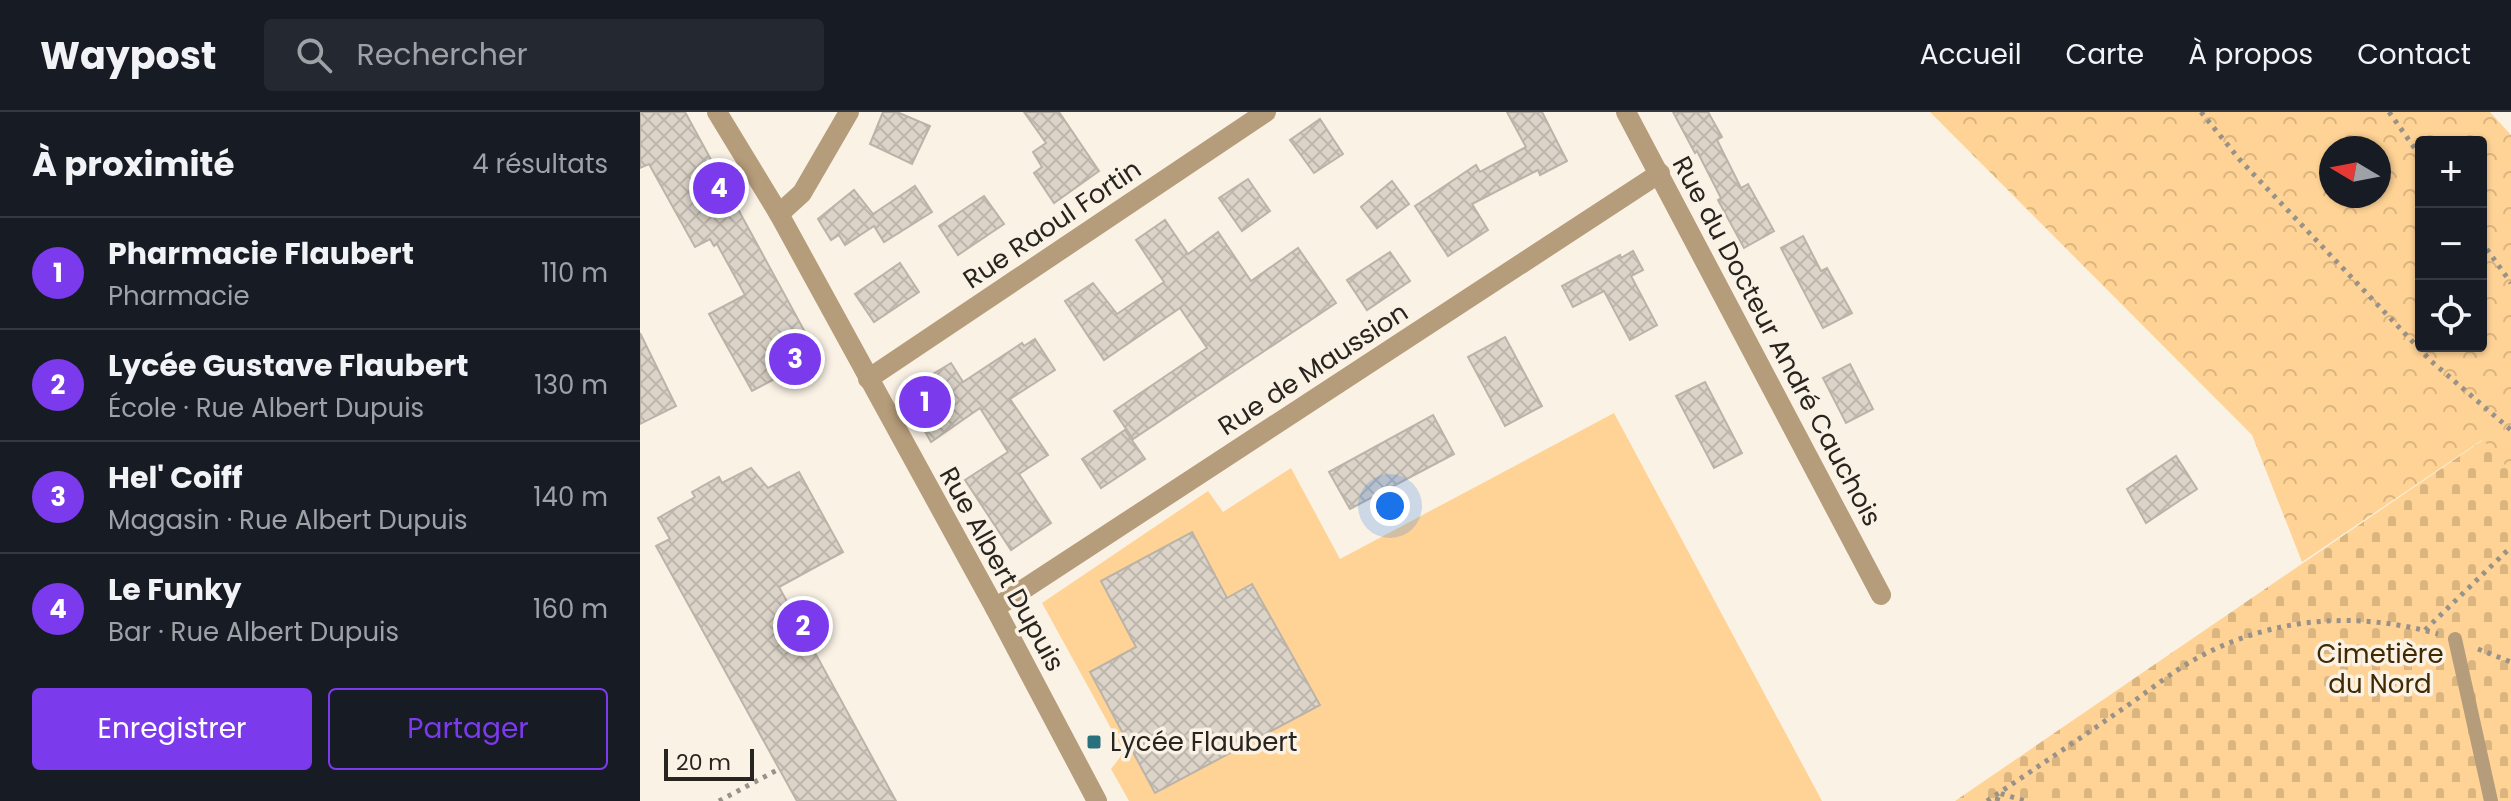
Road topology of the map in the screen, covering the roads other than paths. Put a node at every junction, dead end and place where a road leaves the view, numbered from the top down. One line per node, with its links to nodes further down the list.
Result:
1 (717, 112): 6 (street, Rue Albert Dupuis)
2 (849, 112): 6 (street)
3 (1266, 112): 7 (street, Rue Raoul Fortin)
4 (1626, 112): 5 (street, Rue du Docteur André Cauchois)
5 (1660, 173): 8 (street, Rue du Docteur André Cauchois); 9 (street, Rue de Maussion)
6 (779, 214): 7 (street, Rue Albert Dupuis)
7 (868, 379): 9 (street, Rue Albert Dupuis)
8 (1881, 595)
9 (995, 608): 11 (street, Rue Albert Dupuis)
10 (2455, 639): 12 (lane)
11 (1097, 801)
12 (2491, 801)

